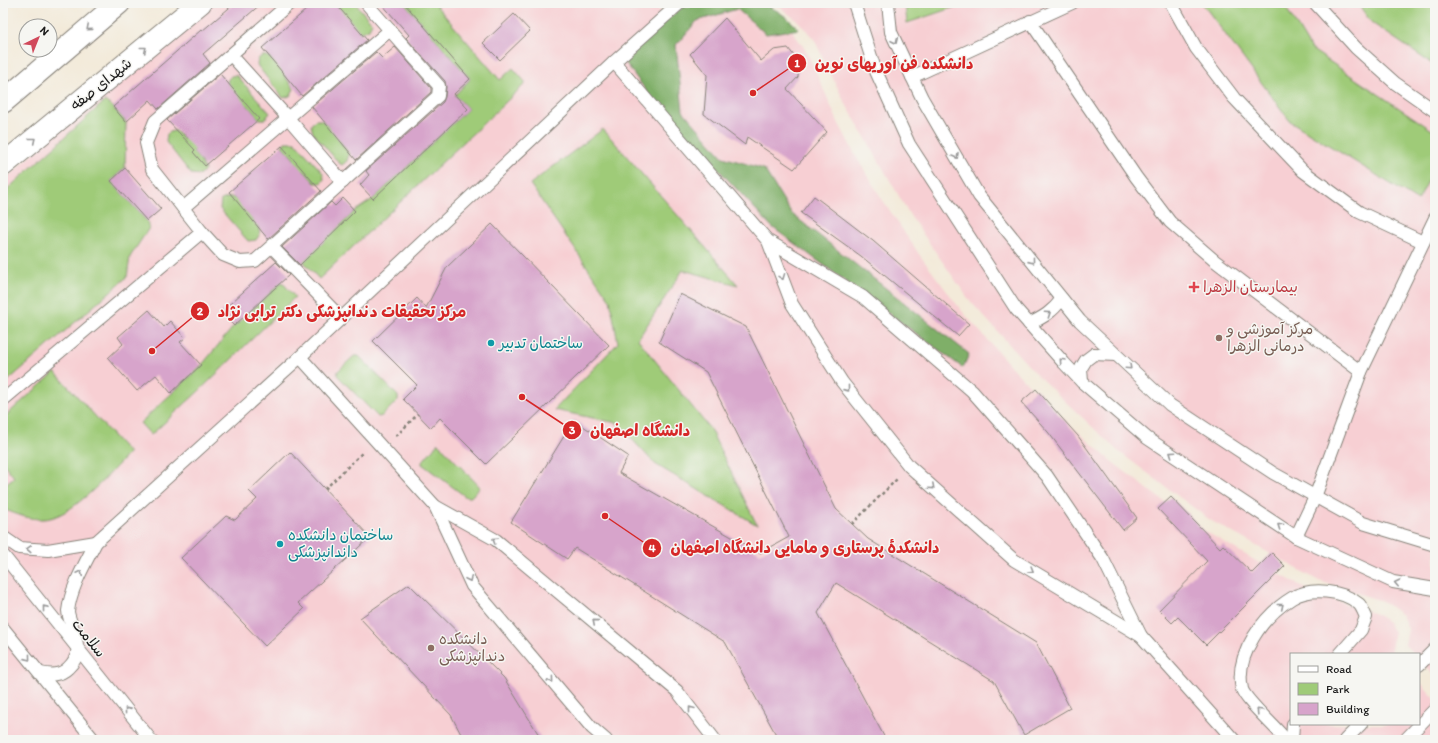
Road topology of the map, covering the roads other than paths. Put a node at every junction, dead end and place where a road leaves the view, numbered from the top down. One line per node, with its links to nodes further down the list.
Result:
1 (119, 3): 16 (main road, one-way to 16)
2 (200, 3): 19 (main road, شهدای صفه, one-way to 2)
3 (290, 3): 13 (lane)
4 (366, 3): 12 (lane)
5 (680, 3): 14 (lane)
6 (854, 3): 29 (lane)
7 (888, 3): 15 (lane, one-way to 15)
8 (1072, 3): 11 (lane)
9 (1171, 3): 25 (lane)
10 (1315, 3): 17 (lane)
11 (1030, 21): 15 (lane); 32 (lane)
12 (390, 30): 18 (lane); 20 (lane)
13 (232, 55): 18 (lane); 21 (lane)
14 (614, 62): 24 (lane); 28 (lane)
15 (912, 77): 27 (lane, one-way to 27)
16 (3, 102)
17 (1435, 111)
18 (288, 118): 20 (lane); 21 (lane)
19 (3, 165)
20 (343, 182): 26 (lane)
21 (183, 208): 23 (lane)
22 (1434, 221): 25 (lane)
23 (202, 232): 26 (lane); 34 (lane)
24 (768, 240): 44 (lane); 44 (lane, one-way to 44)
25 (1423, 242): 32 (lane)
26 (272, 247): 28 (lane)
27 (1062, 299): 29 (lane, one-way to 27); 30 (lane)
28 (341, 318): 31 (lane)
29 (1029, 324): 33 (lane, one-way to 29)
30 (1116, 355): 33 (lane); 35 (lane, one-way to 35)
31 (300, 357): 36 (lane); 39 (lane)
32 (1361, 372): 35 (lane)
33 (1082, 382): 38 (lane, one-way to 33)
34 (3, 400)
35 (1315, 497): 38 (lane); 40 (lane)
36 (435, 506): 57 (lane, one-way to 57); 58 (lane, one-way to 36)
37 (3, 537): 39 (lane, one-way to 37)
38 (1296, 537): 42 (lane, one-way to 38)
39 (96, 542): 46 (lane, one-way to 39)
40 (1435, 545)
41 (3, 555): 46 (lane, سلامت, one-way to 41)
42 (1435, 590)
43 (3, 628): 49 (lane, one-way to 49)
44 (1141, 636): 59 (lane)
45 (1435, 649): 48 (lane)
46 (79, 650): 49 (lane); 56 (lane, سلامت, one-way to 46)
47 (1341, 653): 60 (lane, one-way to 47)
48 (1420, 664)
49 (40, 673): 55 (lane)
50 (1435, 709): 51 (lane)
51 (1420, 724)
52 (1293, 725): 61 (lane)
53 (1360, 725): 62 (lane)
54 (1420, 725): 63 (lane)
55 (94, 740)
56 (151, 740)
57 (606, 740)
58 (715, 740)
59 (1234, 740)
60 (1286, 740)
61 (1292, 740)
62 (1346, 740)
63 (1405, 740)

